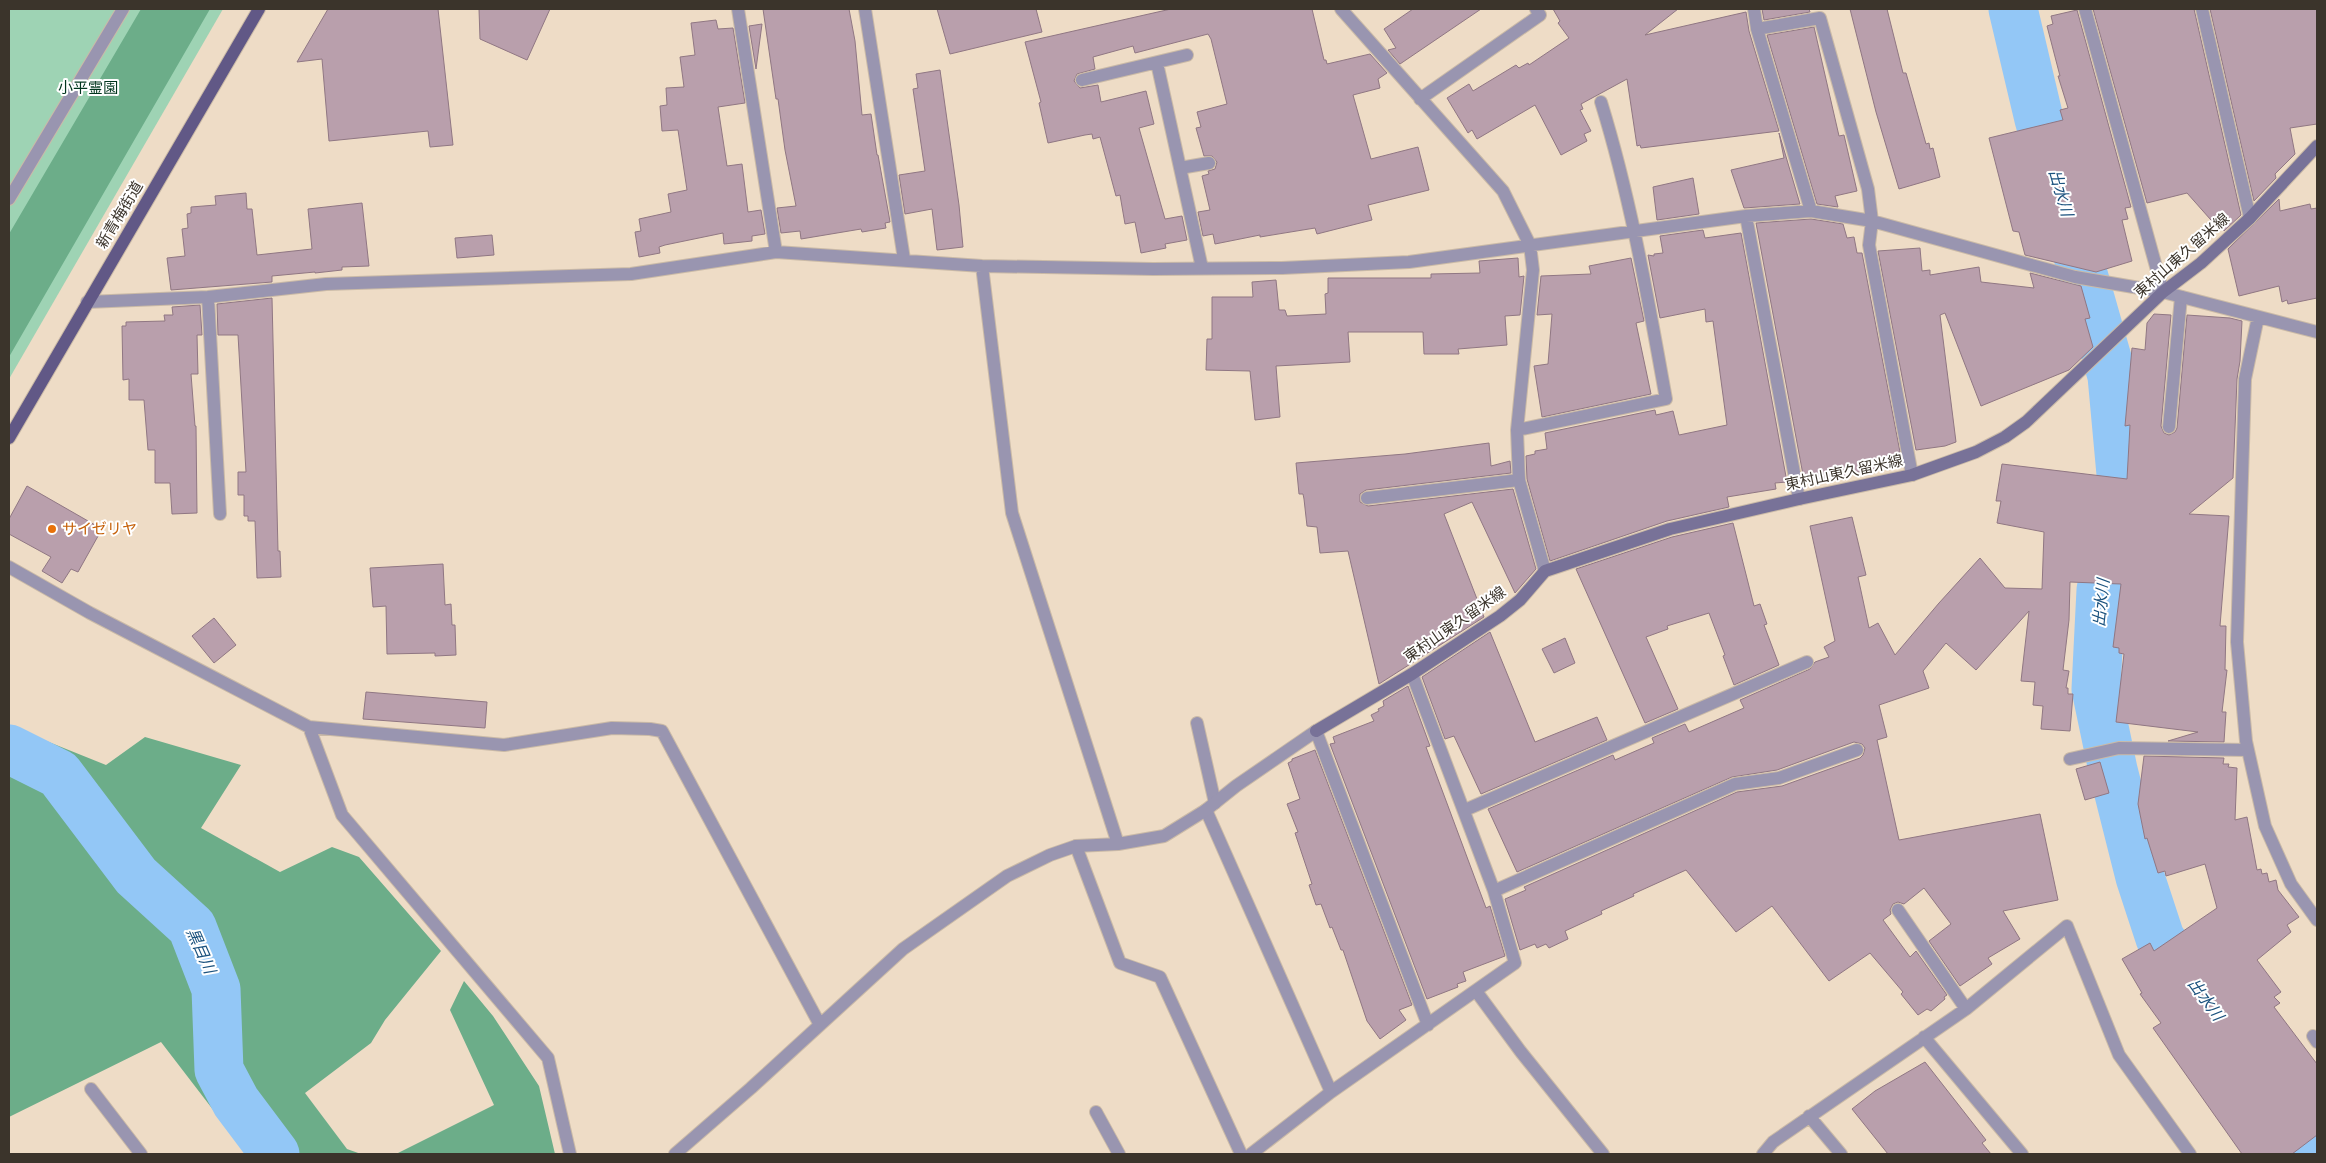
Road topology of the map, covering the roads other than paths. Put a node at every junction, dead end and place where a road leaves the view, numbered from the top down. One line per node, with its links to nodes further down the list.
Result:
1 (122, 9): 19 (street)
2 (259, 9): 33 (main road, 新青梅街道)
3 (738, 9): 26 (street)
4 (866, 9): 27 (street)
5 (1341, 9): 14 (street)
6 (1536, 9): 14 (street)
7 (1754, 9): 10 (street)
8 (2085, 9): 30 (street)
9 (2202, 9): 22 (street)
10 (1757, 29): 20 (street); 23 (street)
11 (1187, 56): 12 (street)
12 (1157, 62): 13 (street); 18 (street)
13 (1082, 80)
14 (1420, 99): 25 (street)
15 (1601, 102): 24 (street)
16 (2317, 146): 22 (main road, 東村山東久留米線)
17 (1209, 163): 18 (street)
18 (1180, 168): 29 (street)
19 (9, 199)
20 (1811, 211): 21 (street); 23 (street)
21 (1746, 216): 24 (street); 42 (street)
22 (2250, 218): 30 (main road, 東村山東久留米線)
23 (1872, 221): 30 (street); 39 (street)
24 (1635, 231): 25 (street); 37 (street)
25 (1530, 245): 29 (street); 37 (street)
26 (776, 252): 27 (street); 31 (street)
27 (904, 259): 28 (street)
28 (982, 266): 29 (street); 56 (street)
29 (1202, 268)
30 (2163, 292): 32 (street); 39 (main road, 東村山東久留米線)
31 (208, 297): 33 (street); 43 (street)
32 (2181, 297): 34 (street); 36 (street)
33 (87, 302): 38 (main road, 新青梅街道)
34 (2258, 317): 35 (street); 52 (street)
35 (2317, 332)
36 (2169, 427)
37 (1517, 430): 40 (street)
38 (9, 438)
39 (1912, 475): 42 (main road, 東村山東久留米線)
40 (1519, 480): 41 (street); 45 (street)
41 (1366, 498)
42 (1799, 499): 45 (main road, 東村山東久留米線)
43 (220, 514)
44 (9, 567): 49 (street)
45 (1546, 570): 47 (main road, 東村山東久留米線)
46 (1807, 662): 55 (street)
47 (1412, 674): 50 (main road, 東村山東久留米線); 55 (street)
48 (1196, 723): 54 (street)
49 (309, 727): 63 (street); 71 (street)
50 (1316, 731): 54 (street); 64 (street)
51 (1856, 750): 58 (street)
52 (2248, 750): 53 (street); 60 (street)
53 (2070, 759)
54 (1211, 807): 56 (street); 67 (street)
55 (1465, 810): 58 (street)
56 (1118, 844): 57 (street)
57 (1076, 846): 63 (street); 74 (street)
58 (1494, 891): 61 (street)
59 (1898, 910): 62 (street)
60 (2317, 920)
61 (1476, 991): 64 (street); 76 (street)
62 (1966, 1009): 65 (street); 80 (street)
63 (820, 1025): 72 (street)
64 (1428, 1025): 67 (street)
65 (1924, 1037): 69 (street); 79 (street)
66 (91, 1089): 70 (street)
67 (1331, 1092): 75 (street)
68 (1096, 1112): 73 (street)
69 (1809, 1116): 77 (street); 78 (street)
70 (141, 1154)
71 (570, 1154)
72 (675, 1154)
73 (1119, 1154)
74 (1241, 1154)
75 (1250, 1154)
76 (1603, 1154)
77 (1763, 1154)
78 (1841, 1154)
79 (2022, 1154)
80 (2190, 1154)

